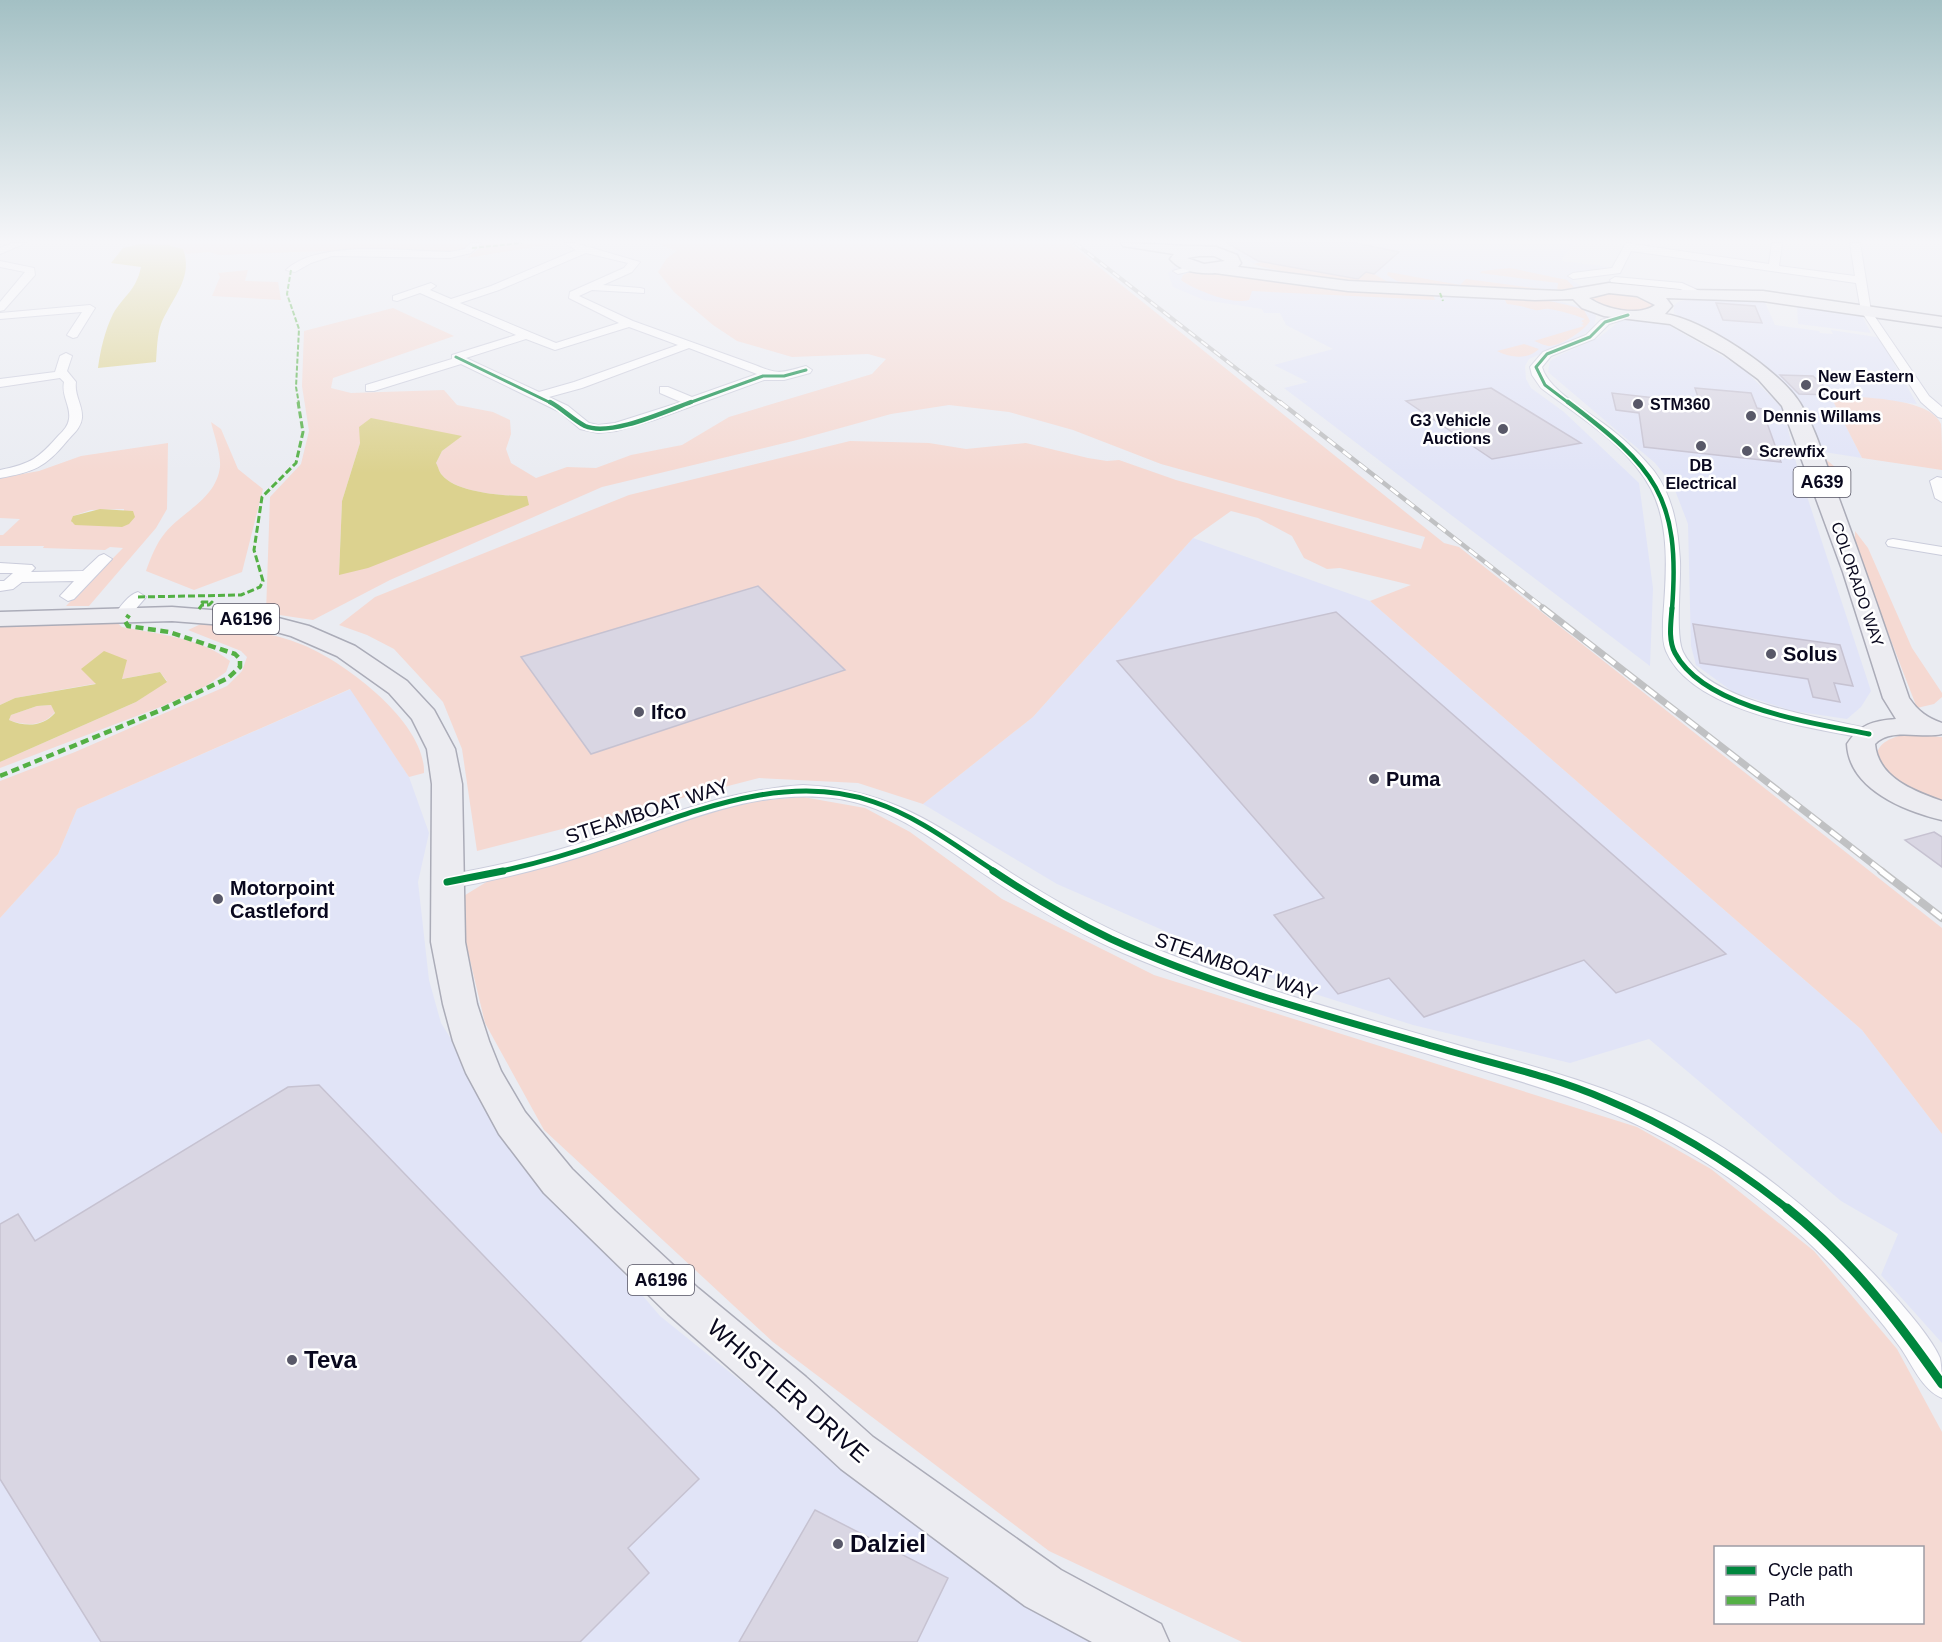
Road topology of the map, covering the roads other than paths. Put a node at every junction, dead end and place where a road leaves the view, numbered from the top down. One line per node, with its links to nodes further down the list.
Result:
1 (83, 320): 12 (street)
2 (492, 320): 13 (street)
3 (622, 320): 11 (street)
4 (1603, 320): 9 (street)
5 (1615, 320): 9 (street)
6 (1679, 320): 38 (main road, COLORADO WAY / A639)
7 (1872, 320): 25 (street)
8 (1926, 320): 10 (main road)
9 (1605, 322): 40 (street)
10 (1942, 322)
11 (629, 323): 13 (street); 14 (street)
12 (73, 334)
13 (527, 335): 16 (street)
14 (690, 344): 19 (street); 23 (street)
15 (66, 356): 18 (street)
16 (462, 360): 21 (street); 23 (street)
17 (806, 370): 19 (street)
18 (63, 374): 20 (street); 26 (street)
19 (764, 376): 24 (street)
20 (0, 383)
21 (370, 388)
22 (664, 390): 24 (street)
23 (536, 397): 24 (street)
24 (690, 401)
25 (1940, 414)
26 (0, 474)
27 (1937, 481): 28 (street)
28 (1942, 498)
29 (1893, 543): 30 (street)
30 (1942, 551)
31 (104, 559): 33 (street)
32 (0, 568): 34 (street)
33 (88, 576): 34 (street); 36 (street)
34 (18, 577): 35 (street)
35 (0, 585)
36 (68, 596)
37 (0, 619): 42 (main road, WHISTLER DRIVE / A6196)
38 (1896, 699): 39 (main road, COLORADO WAY / A639); 40 (main road)
39 (1933, 729): 40 (main road, A639)
40 (1869, 739): 41 (main road)
41 (1942, 811)
42 (447, 882): 43 (street, STEAMBOAT WAY); 44 (main road, WHISTLER DRIVE / A6196)
43 (1942, 1384)
44 (1143, 1642)

